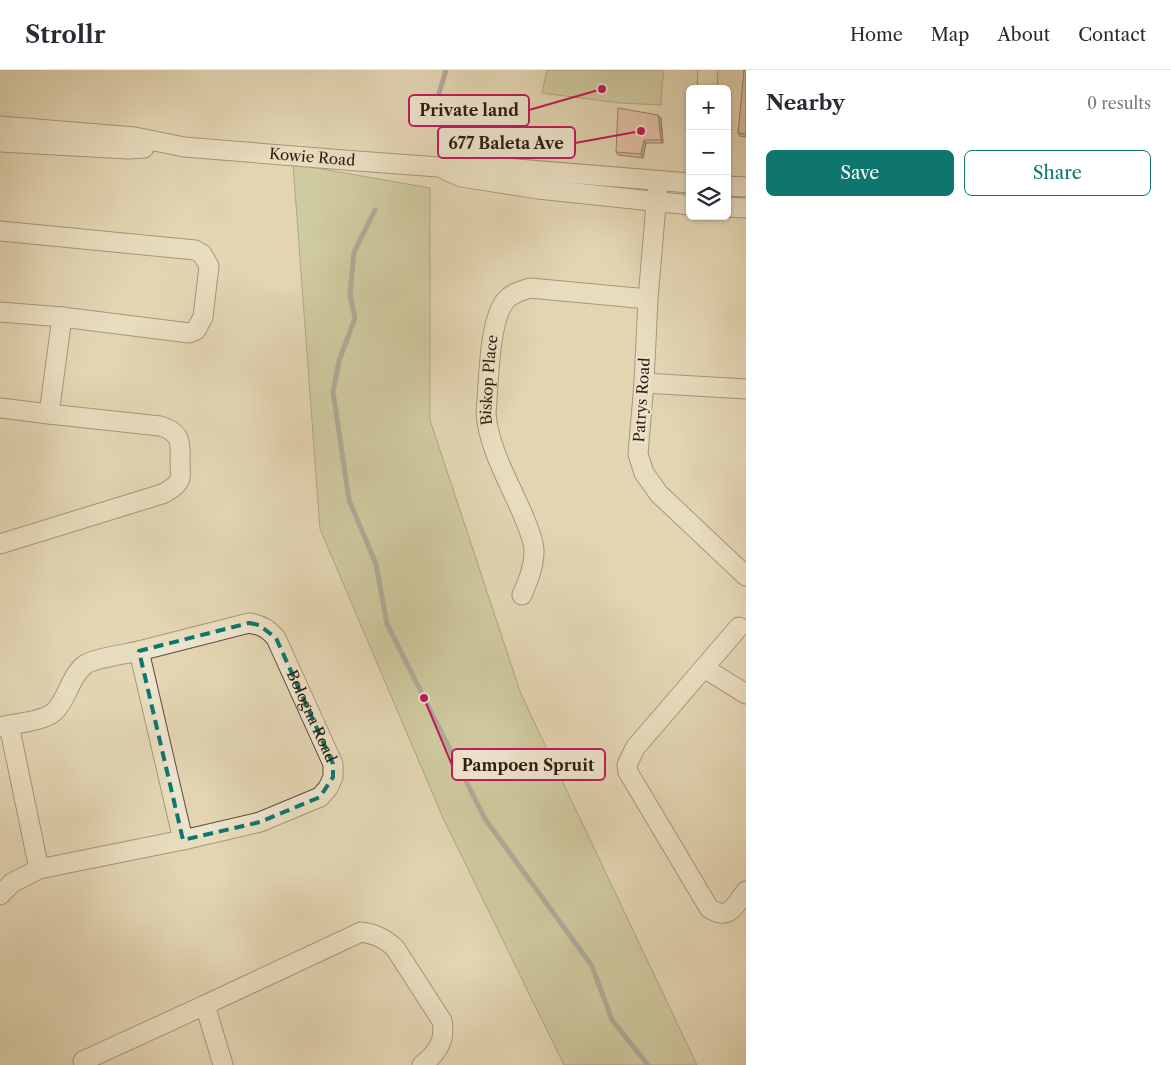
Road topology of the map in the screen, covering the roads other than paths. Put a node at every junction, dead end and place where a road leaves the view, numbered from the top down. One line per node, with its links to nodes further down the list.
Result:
1 (708, 70): 2 (street)
2 (707, 85)
3 (0, 126): 5 (street, Kowie Road)
4 (0, 142): 5 (street, Kowie Road)
5 (184, 147): 6 (street, Kowie Road)
6 (439, 168): 7 (street, Kowie Road); 11 (street, Kowie Road)
7 (658, 182): 8 (street, Kowie Road); 11 (street, Patrys Road)
8 (686, 183)
9 (731, 186): 10 (street)
10 (746, 187)
11 (656, 203): 12 (street, Kowie Road); 16 (street, Patrys Road)
12 (686, 205)
13 (731, 207): 14 (street)
14 (746, 208)
15 (0, 231): 18 (street)
16 (648, 299): 19 (street, Patrys Road); 25 (street, Biskop Place)
17 (0, 312): 18 (street)
18 (62, 317): 22 (street)
19 (644, 383): 20 (street); 24 (street, Patrys Road)
20 (746, 389)
21 (0, 408): 22 (street)
22 (49, 414): 23 (street)
23 (0, 544)
24 (746, 576)
25 (522, 595)
26 (739, 627): 28 (street)
27 (139, 651): 30 (street, Bologna Road); 31 (street); 31 (street, Bologna Road)
28 (704, 668): 29 (street); 33 (street)
29 (746, 694)
30 (5, 726): 32 (street, Bologna Road)
31 (183, 840): 32 (street, Bologna Road)
32 (39, 869): 34 (street, Bologna Road)
33 (746, 891)
34 (0, 895)
35 (205, 1005): 36 (street); 37 (street); 38 (street)
36 (80, 1064)
37 (223, 1065)
38 (422, 1065)

